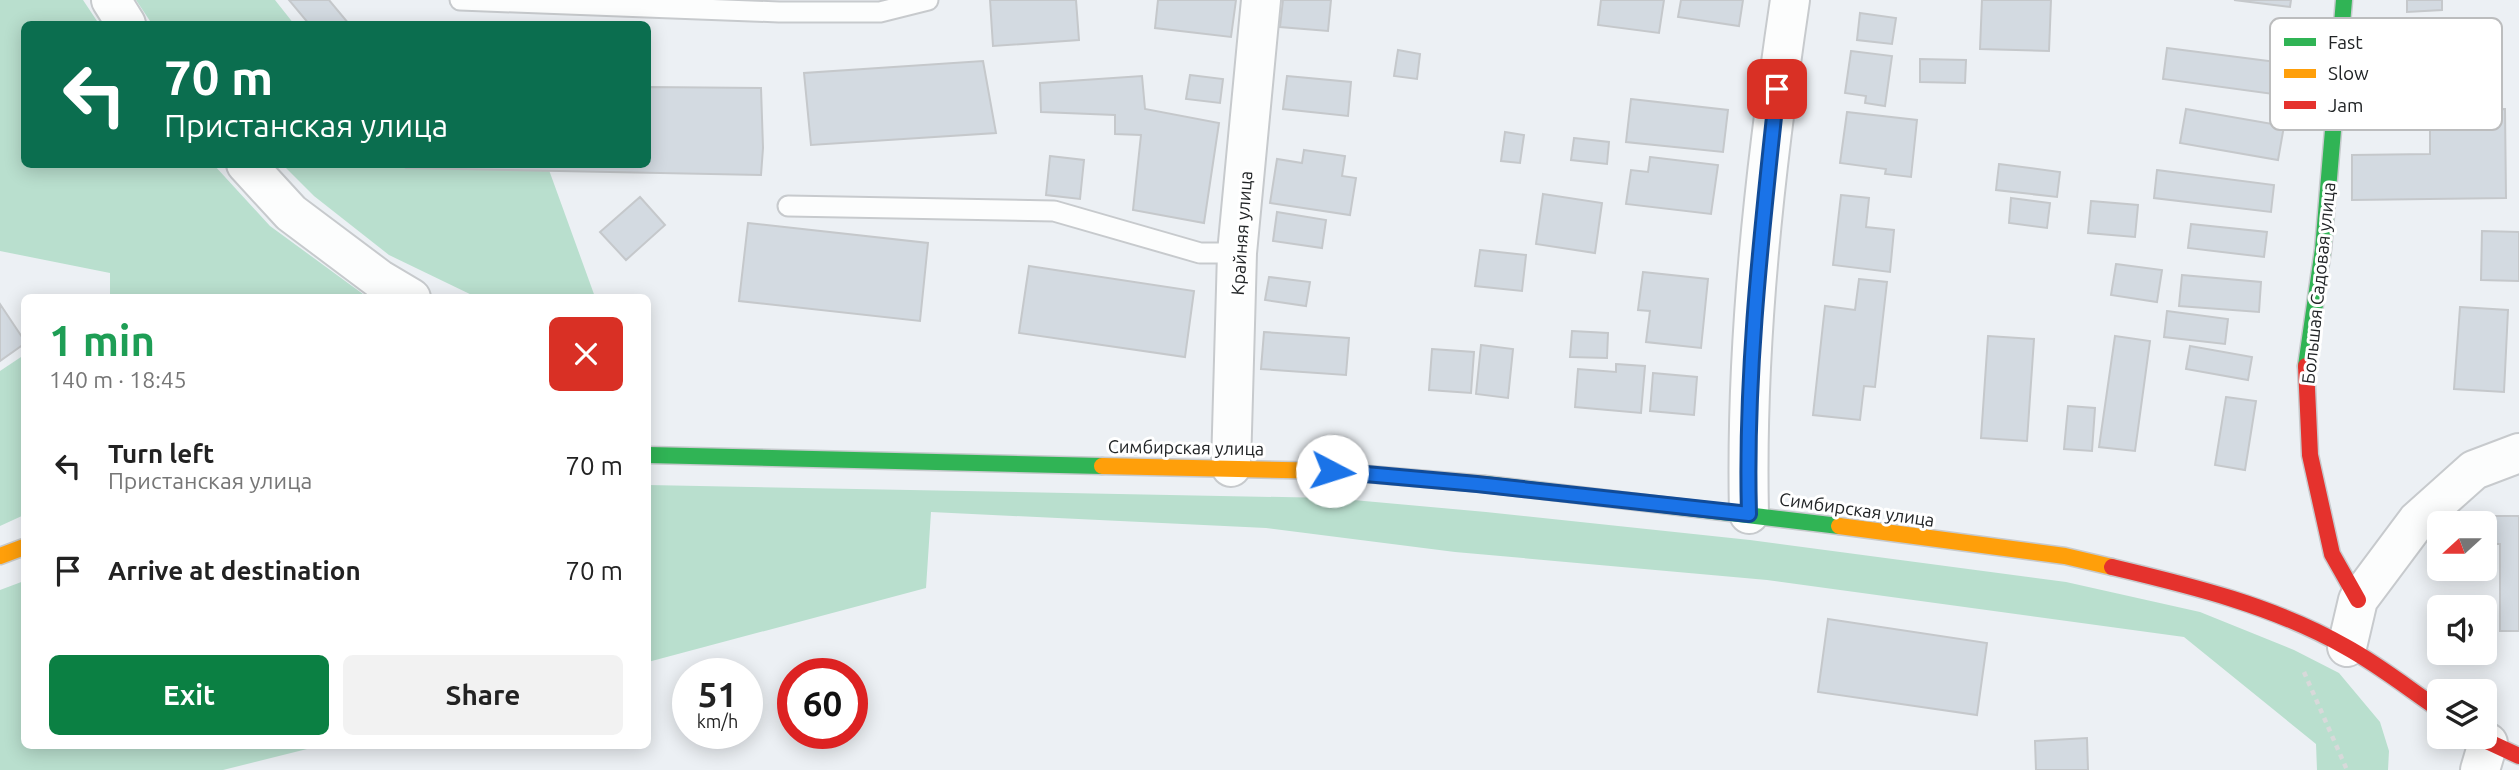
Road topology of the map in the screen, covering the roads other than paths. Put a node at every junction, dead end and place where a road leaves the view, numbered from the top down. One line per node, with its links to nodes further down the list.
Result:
1 (111, 0): 8 (street)
2 (460, 0): 3 (lane)
3 (929, 0)
4 (1261, 0): 12 (street, Крайняя улица)
5 (1790, 0): 17 (street)
6 (2344, 0): 7 (main road, Большая Садовая улица)
7 (2342, 18)
8 (125, 21)
9 (2333, 130): 20 (main road, Большая Садовая улица)
10 (250, 168): 13 (street)
11 (788, 206): 12 (lane)
12 (1237, 253): 16 (street, Крайняя улица)
13 (404, 294)
14 (2519, 453): 20 (street)
15 (651, 455): 16 (main road, Симбирская улица)
16 (1231, 467): 17 (main road, Симбирская улица)
17 (1749, 514): 21 (main road, Симбирская улица)
18 (21, 548): 19 (main road)
19 (0, 556)
20 (2358, 600): 21 (street)
21 (2347, 647): 22 (main road, Симбирская улица)
22 (2427, 701)

